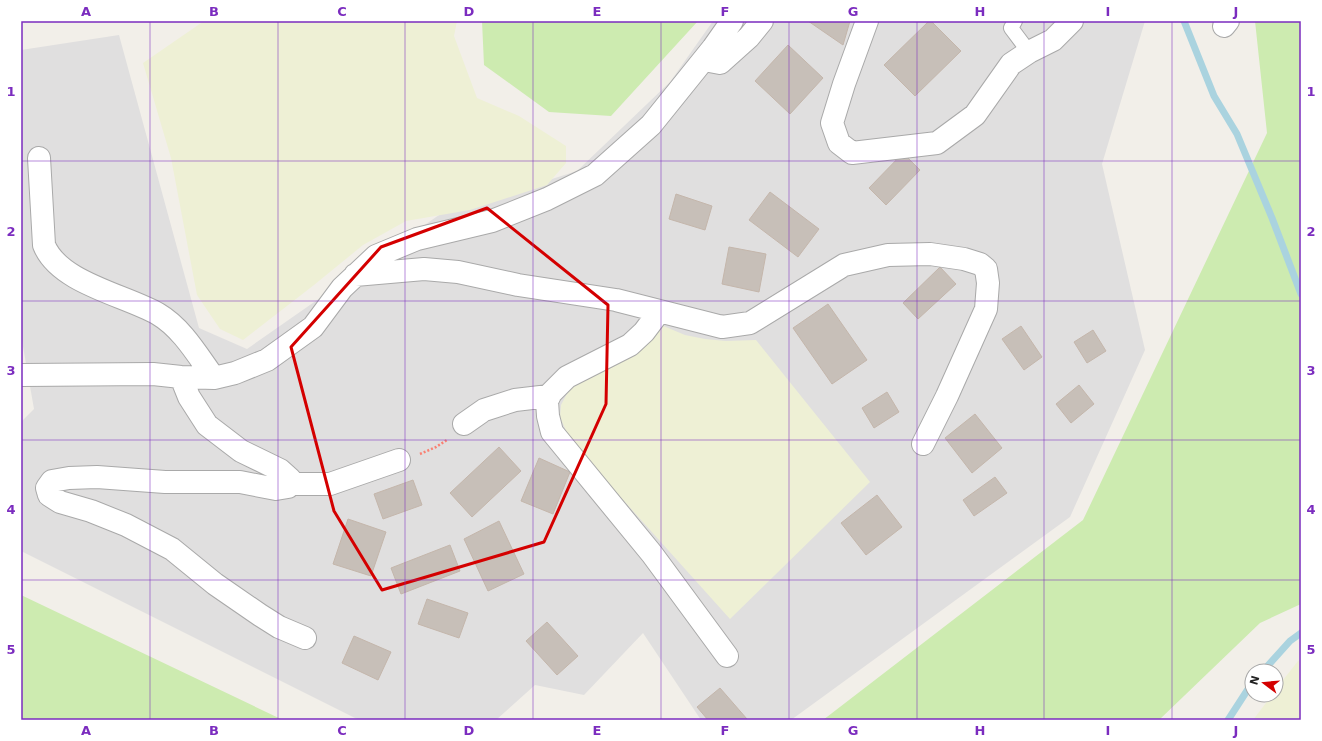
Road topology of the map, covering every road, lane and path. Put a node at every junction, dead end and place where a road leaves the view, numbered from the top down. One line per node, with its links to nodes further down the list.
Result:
1 (732, 21): 7 (street)
2 (762, 21): 7 (street)
3 (867, 21): 6 (street)
4 (1015, 21): 6 (lane)
5 (1072, 21): 6 (street)
6 (1030, 52)
7 (704, 60): 9 (street)
8 (39, 158): 13 (street)
9 (355, 275): 10 (street); 13 (street)
10 (660, 312): 14 (street); 16 (street)
11 (21, 375): 12 (street)
12 (181, 377): 13 (street); 18 (street)
13 (214, 378)
14 (549, 396): 15 (street); 20 (street)
15 (464, 424): 17 (path)
16 (923, 444)
17 (399, 460): 18 (street)
18 (290, 484): 19 (street)
19 (305, 638)
20 (727, 656)

